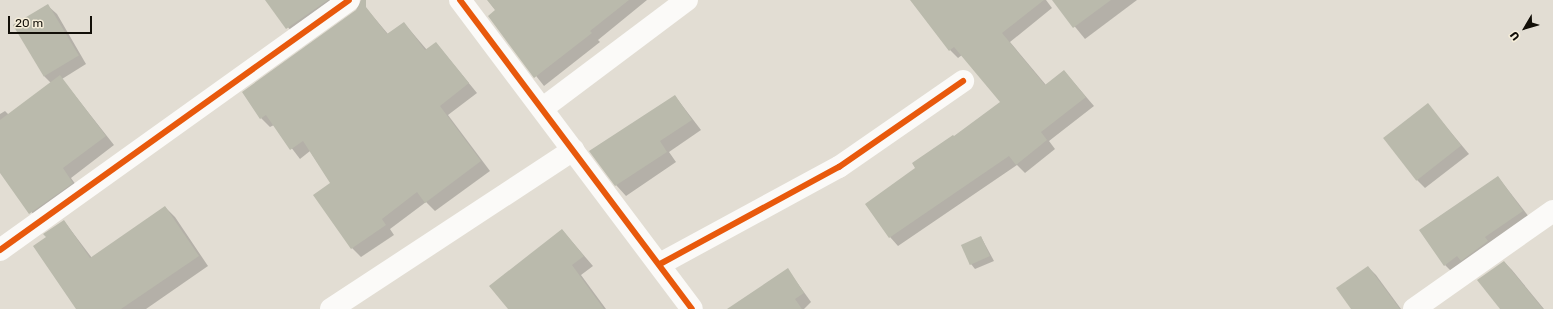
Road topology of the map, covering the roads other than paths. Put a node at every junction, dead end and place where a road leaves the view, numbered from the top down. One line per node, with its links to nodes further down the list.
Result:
1 (349, 0): 8 (street)
2 (460, 0): 5 (street)
3 (687, 0): 5 (street)
4 (963, 81): 9 (street)
5 (543, 108): 6 (street)
6 (573, 150): 9 (street); 10 (street)
7 (1553, 211): 12 (street)
8 (0, 250)
9 (660, 264): 11 (street)
10 (331, 309)
11 (692, 309)
12 (1414, 309)

